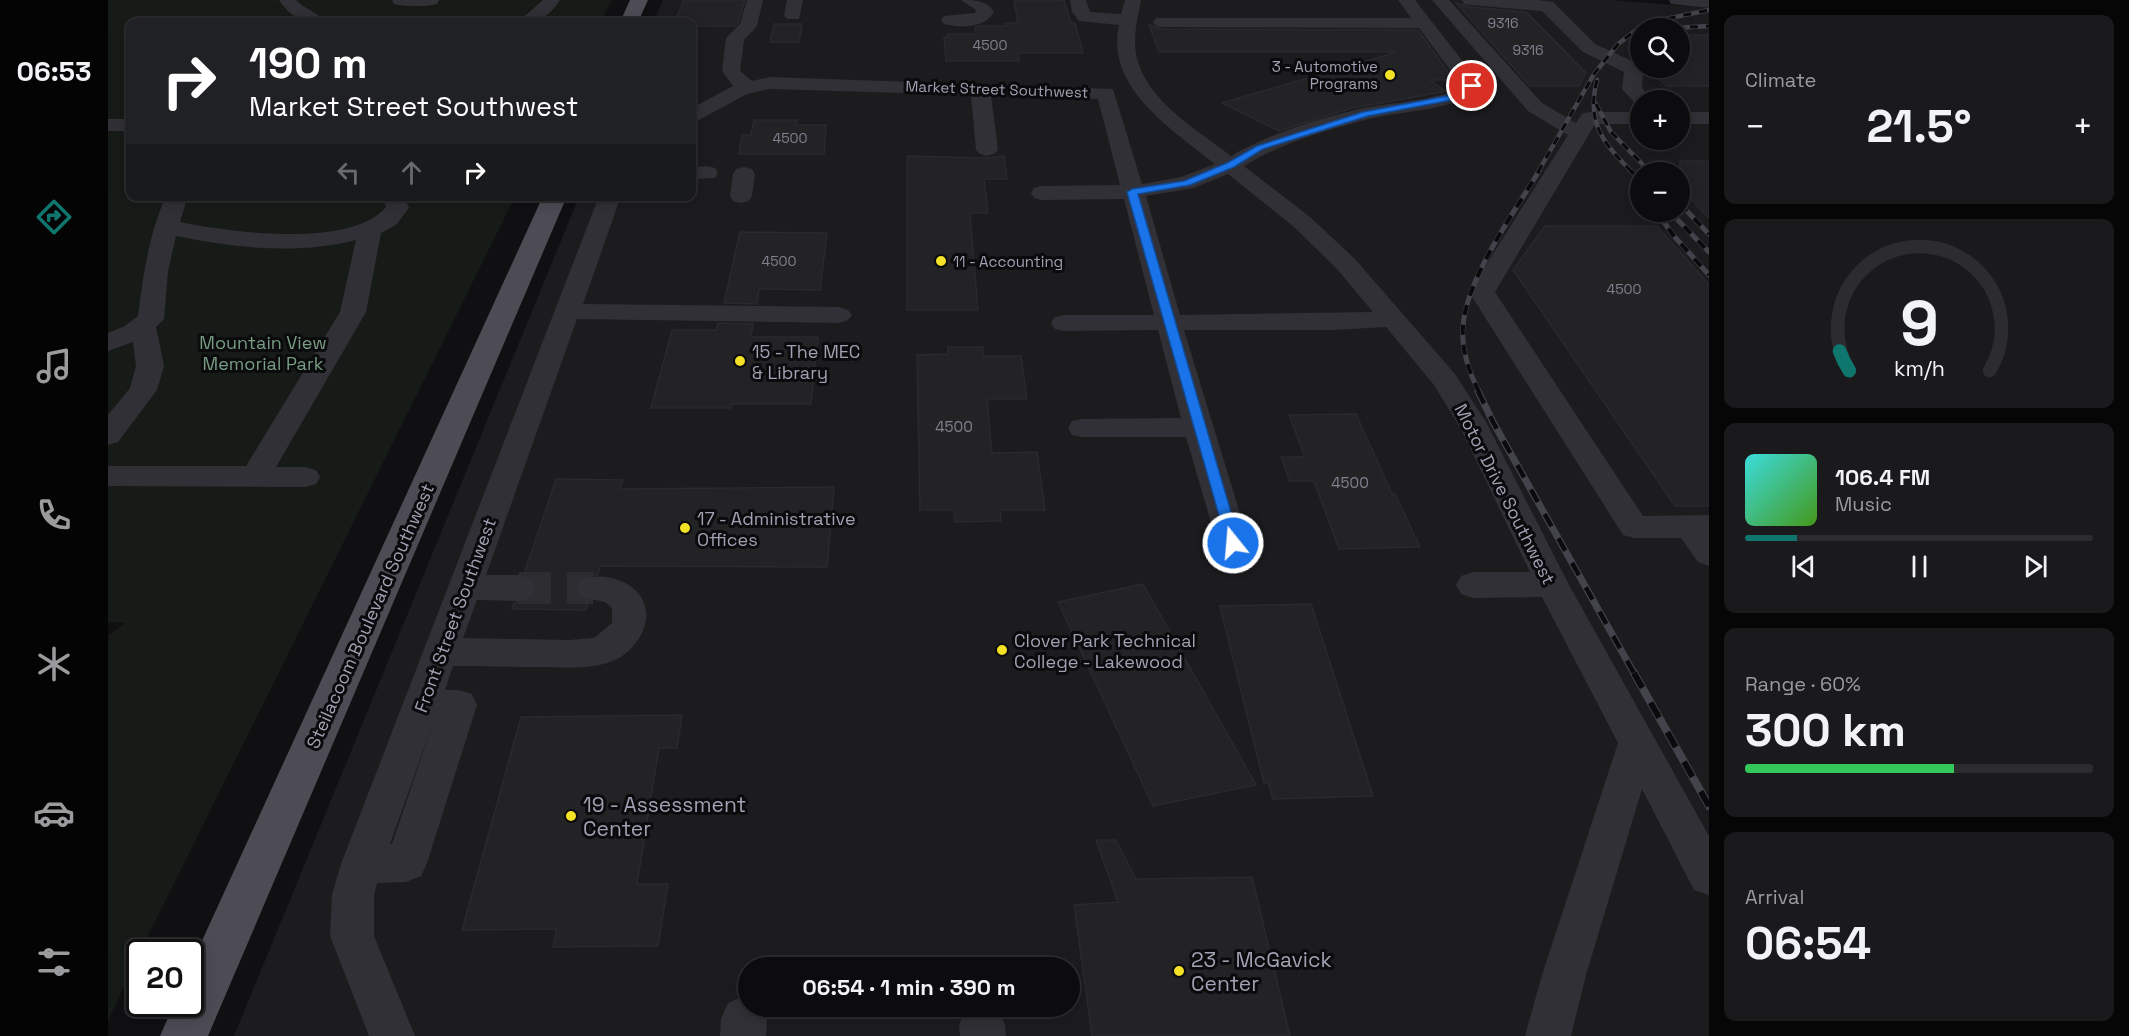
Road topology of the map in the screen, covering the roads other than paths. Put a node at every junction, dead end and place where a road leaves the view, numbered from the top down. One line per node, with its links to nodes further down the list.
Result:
1 (287, 0): 18 (street)
2 (400, 0): 3 (street)
3 (430, 0): 19 (street)
4 (552, 0): 20 (street)
5 (639, 0): 21 (main road)
6 (755, 0): 28 (street)
7 (969, 0): 22 (street)
8 (1078, 0): 23 (street)
9 (1133, 0): 23 (street, Motor Drive Southwest)
10 (1406, 0): 25 (street)
11 (1440, 0): 37 (street)
12 (1470, 0): 14 (street)
13 (1677, 0): 15 (street)
14 (1525, 2): 17 (street)
15 (1709, 3)
16 (1568, 4): 17 (street)
17 (1547, 6): 27 (street)
18 (308, 18)
19 (437, 18)
20 (532, 18)
21 (631, 18)
22 (950, 20)
23 (1129, 20): 39 (street, Motor Drive Southwest)
24 (1162, 22): 25 (street)
25 (1424, 23): 39 (street)
26 (1596, 29): 27 (street)
27 (1572, 31): 30 (street)
28 (720, 82): 29 (street, Market Street Southwest); 31 (street, Market Street Southwest)
29 (980, 89): 38 (street); 40 (street, Market Street Southwest)
30 (1633, 90)
31 (696, 111)
32 (1690, 118): 33 (street)
33 (1709, 118)
34 (1630, 120): 37 (street)
35 (108, 125): 36 (street)
36 (126, 125)
37 (1584, 126): 61 (street)
38 (987, 150)
39 (1231, 165): 40 (street); 50 (street, Motor Drive Southwest)
40 (1132, 192): 41 (street); 51 (street)
41 (1042, 193)
42 (175, 201): 46 (street)
43 (395, 201): 47 (street)
44 (553, 201): 72 (main road, Steilacoom Boulevard Southwest)
45 (608, 201): 48 (street, Front Street Southwest)
46 (168, 227): 47 (street); 53 (street)
47 (370, 231): 59 (street)
48 (568, 311): 49 (street); 66 (street, Front Street Southwest)
49 (839, 315)
50 (1394, 319): 51 (street); 64 (street, Motor Drive Southwest)
51 (1169, 322): 52 (street); 55 (street)
52 (1064, 323)
53 (143, 326): 54 (street); 57 (street)
54 (108, 342)
55 (1198, 427): 56 (street); 62 (street)
56 (1082, 428)
57 (108, 435)
58 (108, 476): 59 (street)
59 (255, 477): 60 (street)
60 (305, 477)
61 (1699, 527): 63 (street)
62 (1233, 543)
63 (1709, 554)
64 (1552, 584): 65 (street); 70 (street, Motor Drive Southwest)
65 (1473, 585)
66 (465, 587): 67 (street); 69 (street, Front Street Southwest)
67 (519, 588)
68 (593, 588): 69 (street)
69 (441, 652): 73 (street, Front Street Southwest)
70 (1637, 742): 71 (street, Motor Drive Southwest); 74 (street)
71 (1709, 876)
72 (184, 1036)
73 (392, 1036)
74 (1548, 1036)

